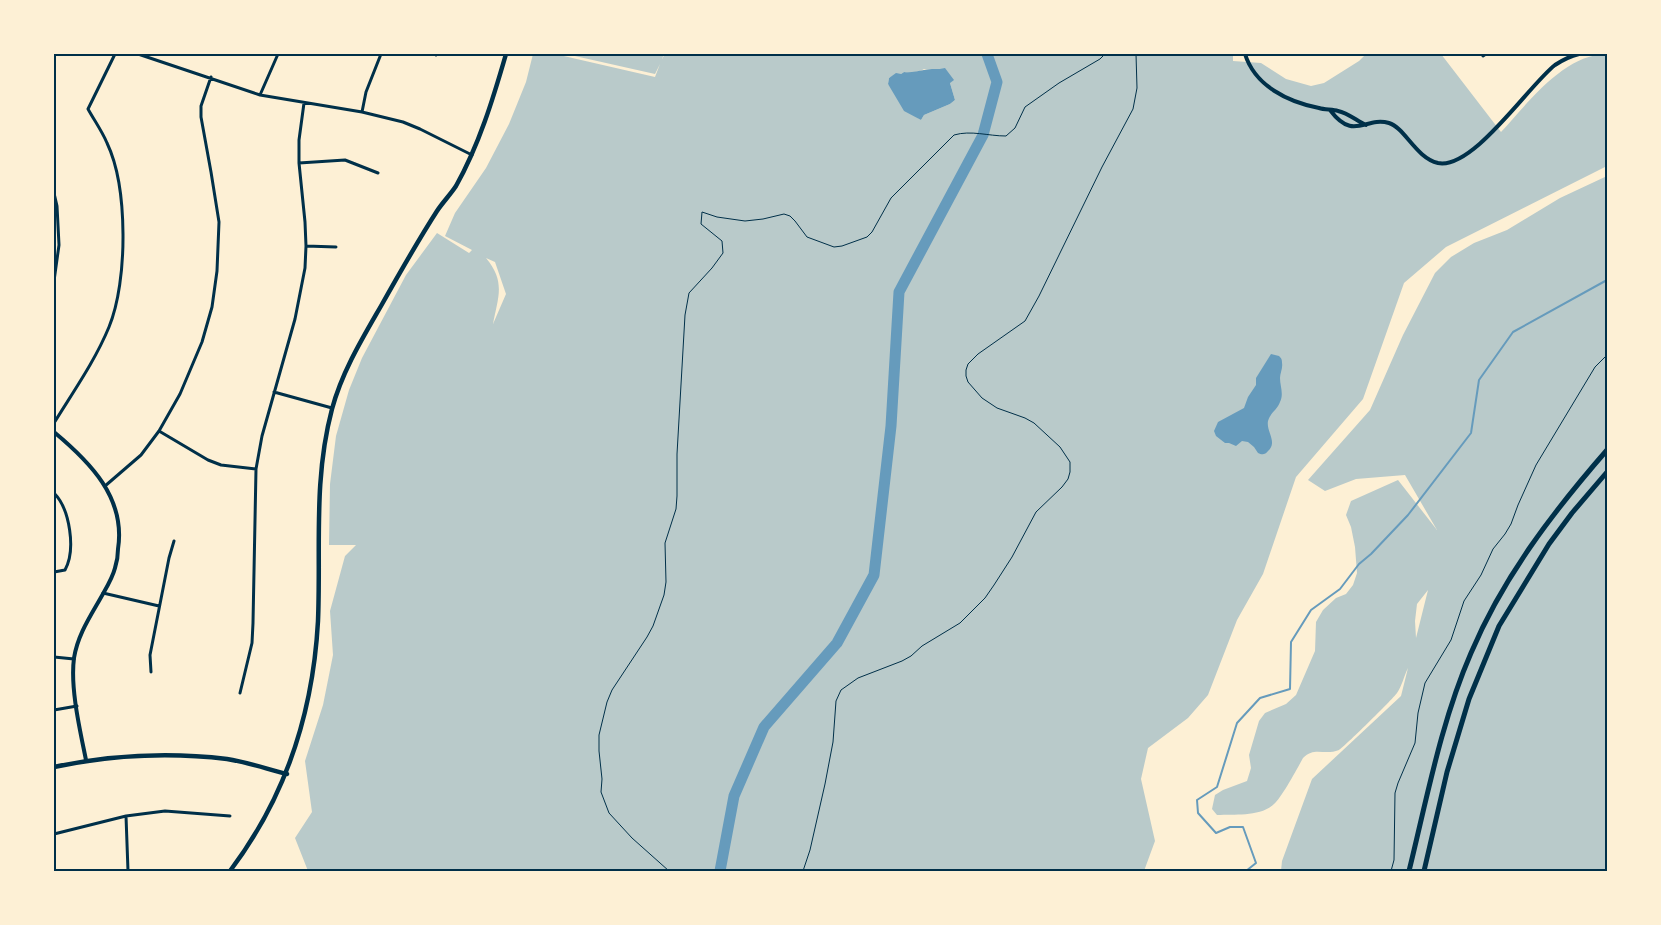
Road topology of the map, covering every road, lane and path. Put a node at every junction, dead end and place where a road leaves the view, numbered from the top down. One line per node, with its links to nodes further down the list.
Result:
1 (115, 54): 26 (street)
2 (138, 54): 10 (street)
3 (278, 54): 11 (street)
4 (381, 54): 14 (street)
5 (506, 54): 16 (main road)
6 (1104, 54): 52 (path)
7 (1136, 54): 53 (path)
8 (1245, 54): 13 (street)
9 (1578, 54): 15 (street)
10 (211, 78): 11 (street); 27 (street)
11 (260, 95): 12 (street)
12 (304, 103): 14 (street); 17 (street)
13 (1330, 110): 15 (street); 15 (street)
14 (362, 112): 16 (street)
15 (1366, 125)
16 (472, 155): 25 (main road)
17 (299, 163): 18 (street); 20 (street)
18 (378, 172)
19 (54, 193): 22 (street)
20 (306, 246): 21 (street); 24 (street)
21 (336, 247)
22 (54, 281)
23 (1607, 355): 54 (path)
24 (274, 392): 25 (street); 30 (street)
25 (332, 408): 46 (main road)
26 (54, 423)
27 (159, 431): 30 (street); 32 (street)
28 (54, 432): 32 (street)
29 (1607, 450): 55 (main road)
30 (256, 469): 41 (street)
31 (1607, 472): 56 (main road)
32 (105, 486): 36 (street)
33 (54, 493): 35 (street)
34 (174, 541): 37 (street)
35 (54, 572)
36 (103, 593): 37 (street); 39 (street)
37 (158, 606): 40 (street)
38 (54, 657): 39 (street)
39 (74, 659): 42 (street)
40 (151, 672)
41 (240, 693)
42 (77, 706): 43 (street); 44 (street)
43 (54, 710)
44 (86, 760): 45 (main road); 46 (main road)
45 (54, 767)
46 (287, 774): 51 (main road)
47 (126, 816): 48 (street); 49 (street); 50 (street)
48 (230, 816)
49 (54, 834)
50 (128, 871)
51 (230, 871)
52 (669, 871)
53 (802, 871)
54 (1391, 871)
55 (1410, 871)
56 (1424, 871)

